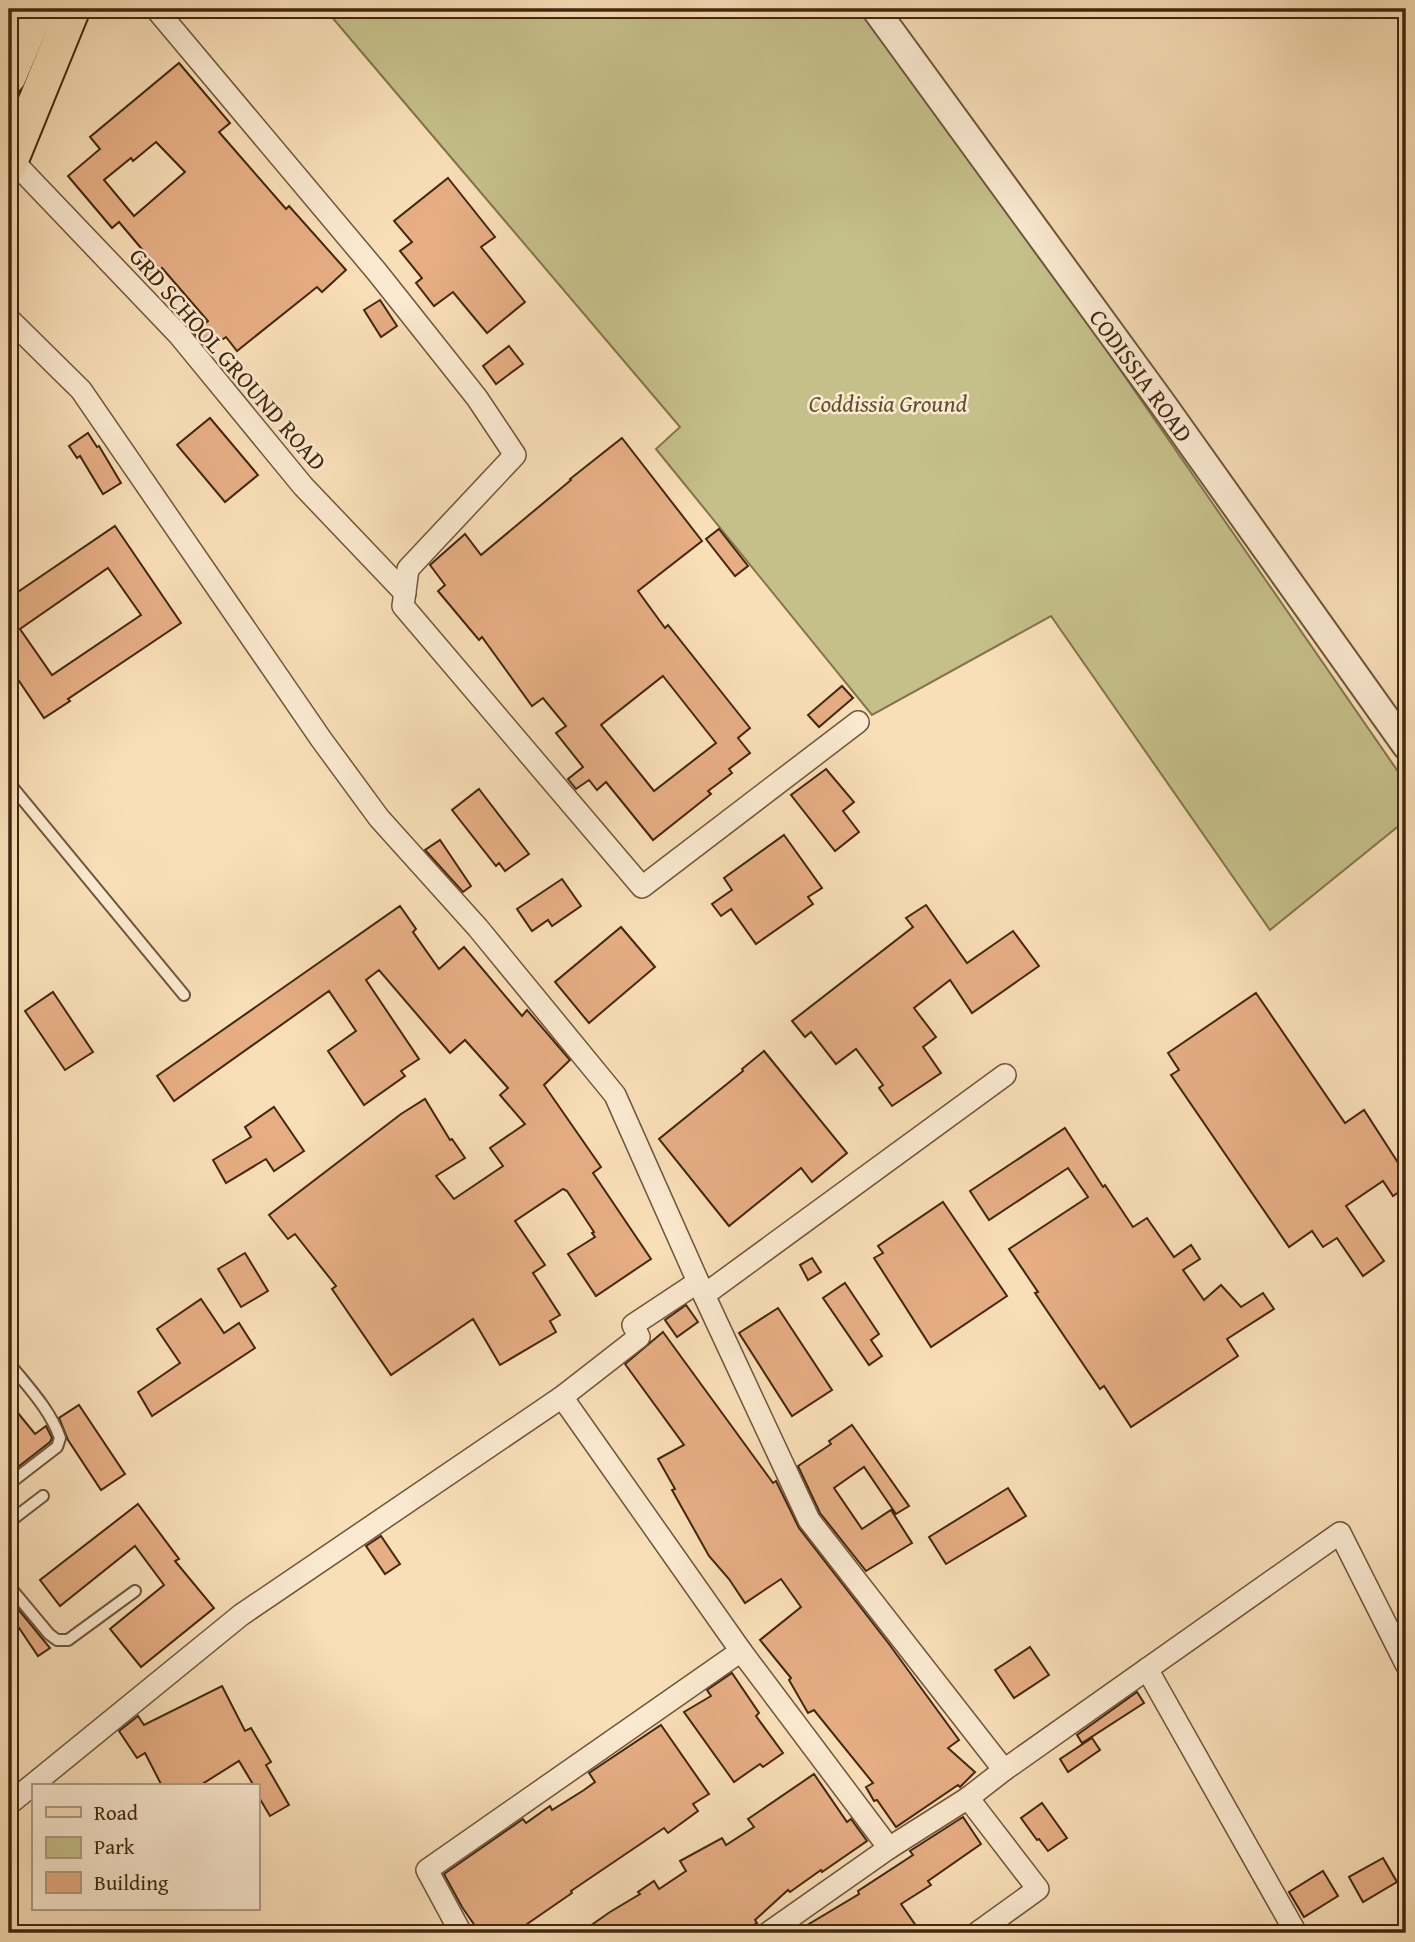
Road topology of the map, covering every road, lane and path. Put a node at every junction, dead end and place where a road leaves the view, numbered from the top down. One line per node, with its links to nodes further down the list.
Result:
1 (38, 9): 5 (main road)
2 (73, 9): 6 (main road)
3 (156, 9): 8 (street)
4 (875, 9): 10 (street, CODISSIA ROAD)
5 (9, 77)
6 (10, 163): 8 (street, GRD SCHOOL GROUND ROAD)
7 (9, 319): 14 (street)
8 (405, 593): 9 (street)
9 (858, 722)
10 (1406, 746)
11 (9, 783): 12 (lane)
12 (184, 995)
13 (1005, 1076): 14 (street)
14 (701, 1289): 16 (street); 25 (street)
15 (9, 1363): 17 (lane)
16 (562, 1397): 22 (street); 26 (street)
17 (9, 1484)
18 (43, 1496): 19 (lane)
19 (9, 1522)
20 (9, 1586): 21 (lane)
21 (135, 1591)
22 (741, 1651): 30 (street); 31 (street)
23 (1406, 1664): 24 (street)
24 (1147, 1669): 25 (street); 34 (street)
25 (1004, 1770): 28 (street)
26 (34, 1784)
27 (32, 1785): 29 (street)
28 (968, 1798): 30 (street); 33 (street)
29 (9, 1804)
30 (889, 1848): 32 (street)
31 (461, 1933)
32 (768, 1933)
33 (977, 1933)
34 (1296, 1933)

